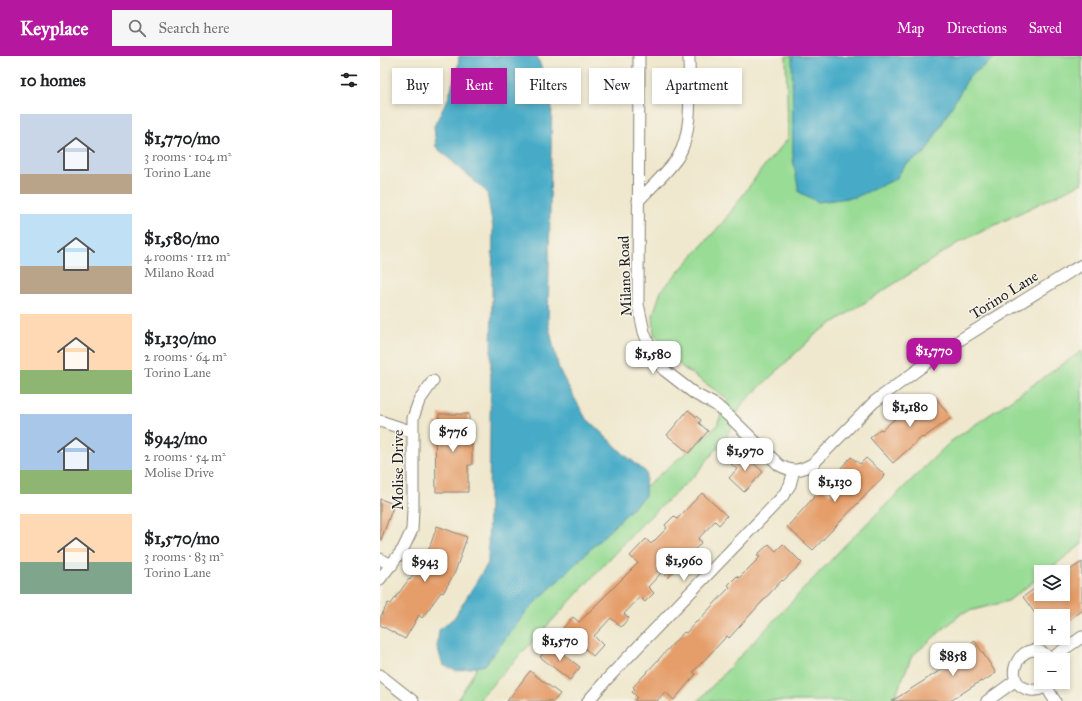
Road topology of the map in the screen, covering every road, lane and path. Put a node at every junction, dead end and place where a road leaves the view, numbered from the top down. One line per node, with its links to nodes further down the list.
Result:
1 (639, 56): 3 (street, Milano Road)
2 (689, 56): 3 (street)
3 (638, 201): 8 (street, Milano Road)
4 (1082, 265): 8 (street, Torino Lane)
5 (433, 381): 7 (street, Molise Drive)
6 (380, 421): 7 (street)
7 (413, 432): 10 (street, Molise Drive)
8 (794, 470): 20 (street)
9 (380, 559): 10 (street)
10 (392, 564): 11 (street, Molise Drive)
11 (380, 579)
12 (1082, 638): 14 (street)
13 (1044, 653): 16 (street)
14 (1061, 653)
15 (380, 675): 19 (street)
16 (1016, 680): 17 (street); 21 (street)
17 (1040, 689)
18 (1050, 689): 22 (street)
19 (414, 701)
20 (588, 701)
21 (987, 701)
22 (1055, 701)

